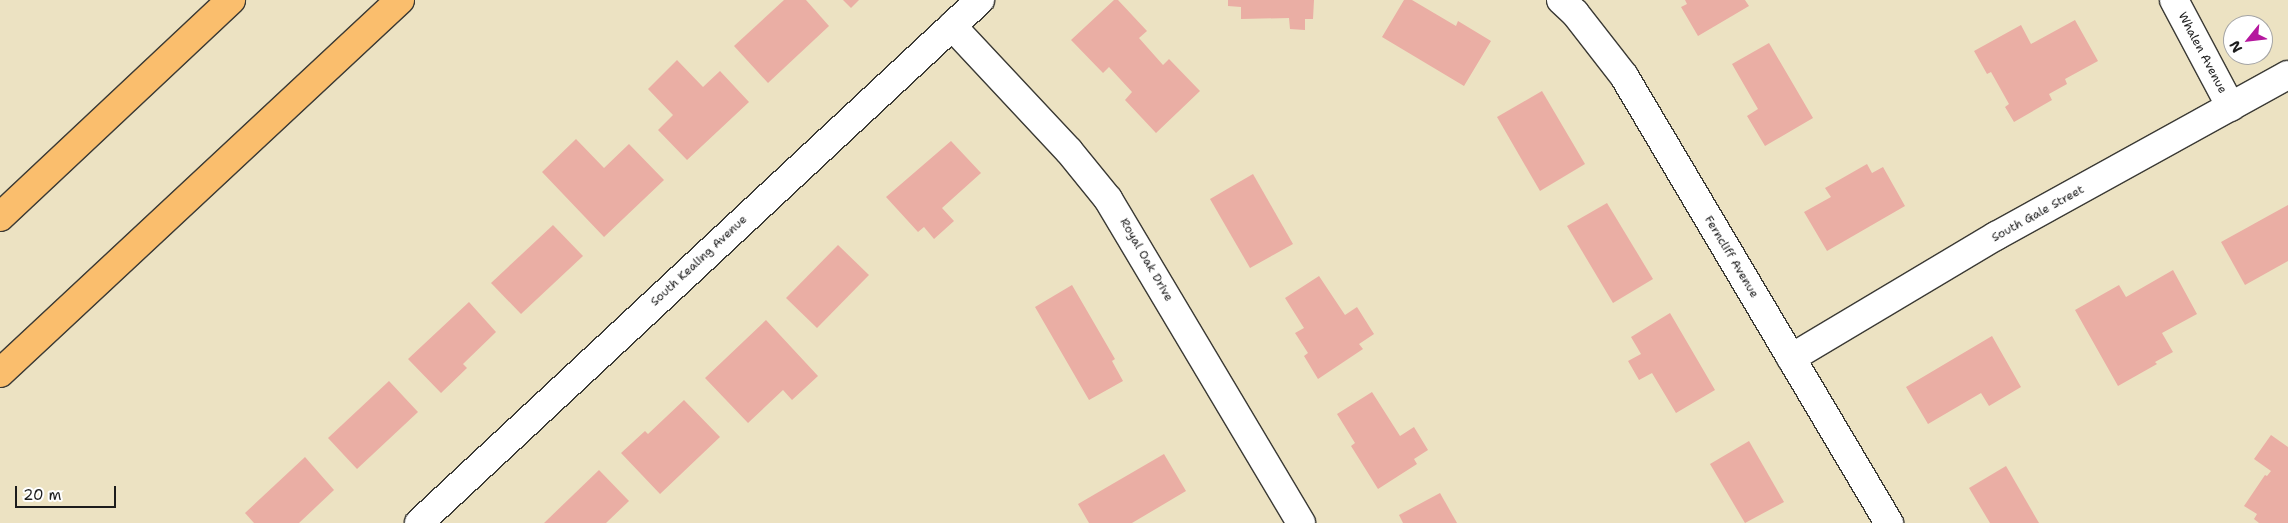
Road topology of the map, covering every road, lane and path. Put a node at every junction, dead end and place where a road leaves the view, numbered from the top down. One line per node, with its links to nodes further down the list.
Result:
1 (231, 0): 9 (highway)
2 (400, 0): 11 (highway)
3 (980, 0): 6 (street, South Kealing Avenue)
4 (1561, 0): 10 (street, Ferncliff Avenue)
5 (2174, 0): 8 (street, Whalen Avenue)
6 (952, 26): 12 (street, Royal Oak Drive); 13 (street, South Kealing Avenue)
7 (2288, 75): 8 (street, South Gale Street)
8 (2231, 107): 10 (street, South Gale Street)
9 (0, 217)
10 (1791, 358): 14 (street, Ferncliff Avenue)
11 (0, 373)
12 (1298, 522)
13 (419, 523)
14 (1889, 523)

